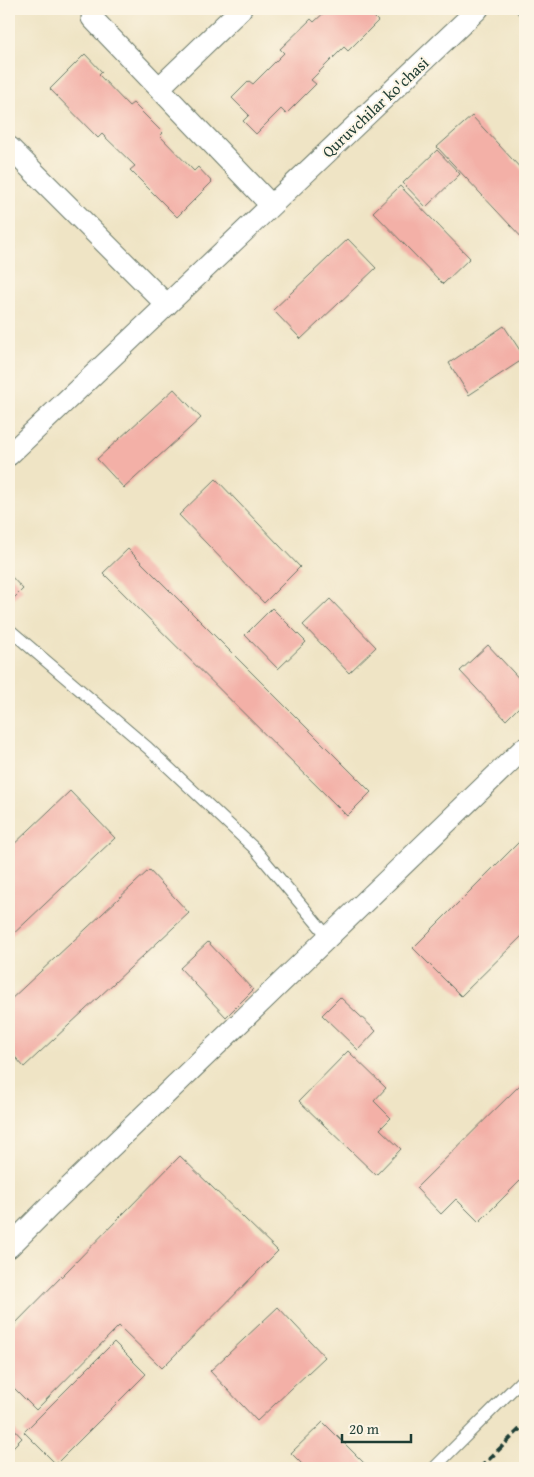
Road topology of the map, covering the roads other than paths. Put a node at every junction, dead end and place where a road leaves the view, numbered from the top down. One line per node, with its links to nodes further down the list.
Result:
1 (241, 9): 6 (street)
2 (522, 9): 4 (lane)
3 (468, 12): 8 (street, Quruvchilar ko'chasi)
4 (525, 12)
5 (92, 18): 6 (street)
6 (159, 88): 8 (street)
7 (11, 153): 9 (street)
8 (271, 205): 9 (street, Quruvchilar ko'chasi)
9 (166, 305): 10 (street, Quruvchilar ko'chasi)
10 (9, 455)
11 (11, 631): 13 (lane)
12 (524, 749): 13 (street)
13 (329, 938): 14 (street)
14 (9, 1248)
15 (525, 1377): 16 (lane)
16 (434, 1468)

